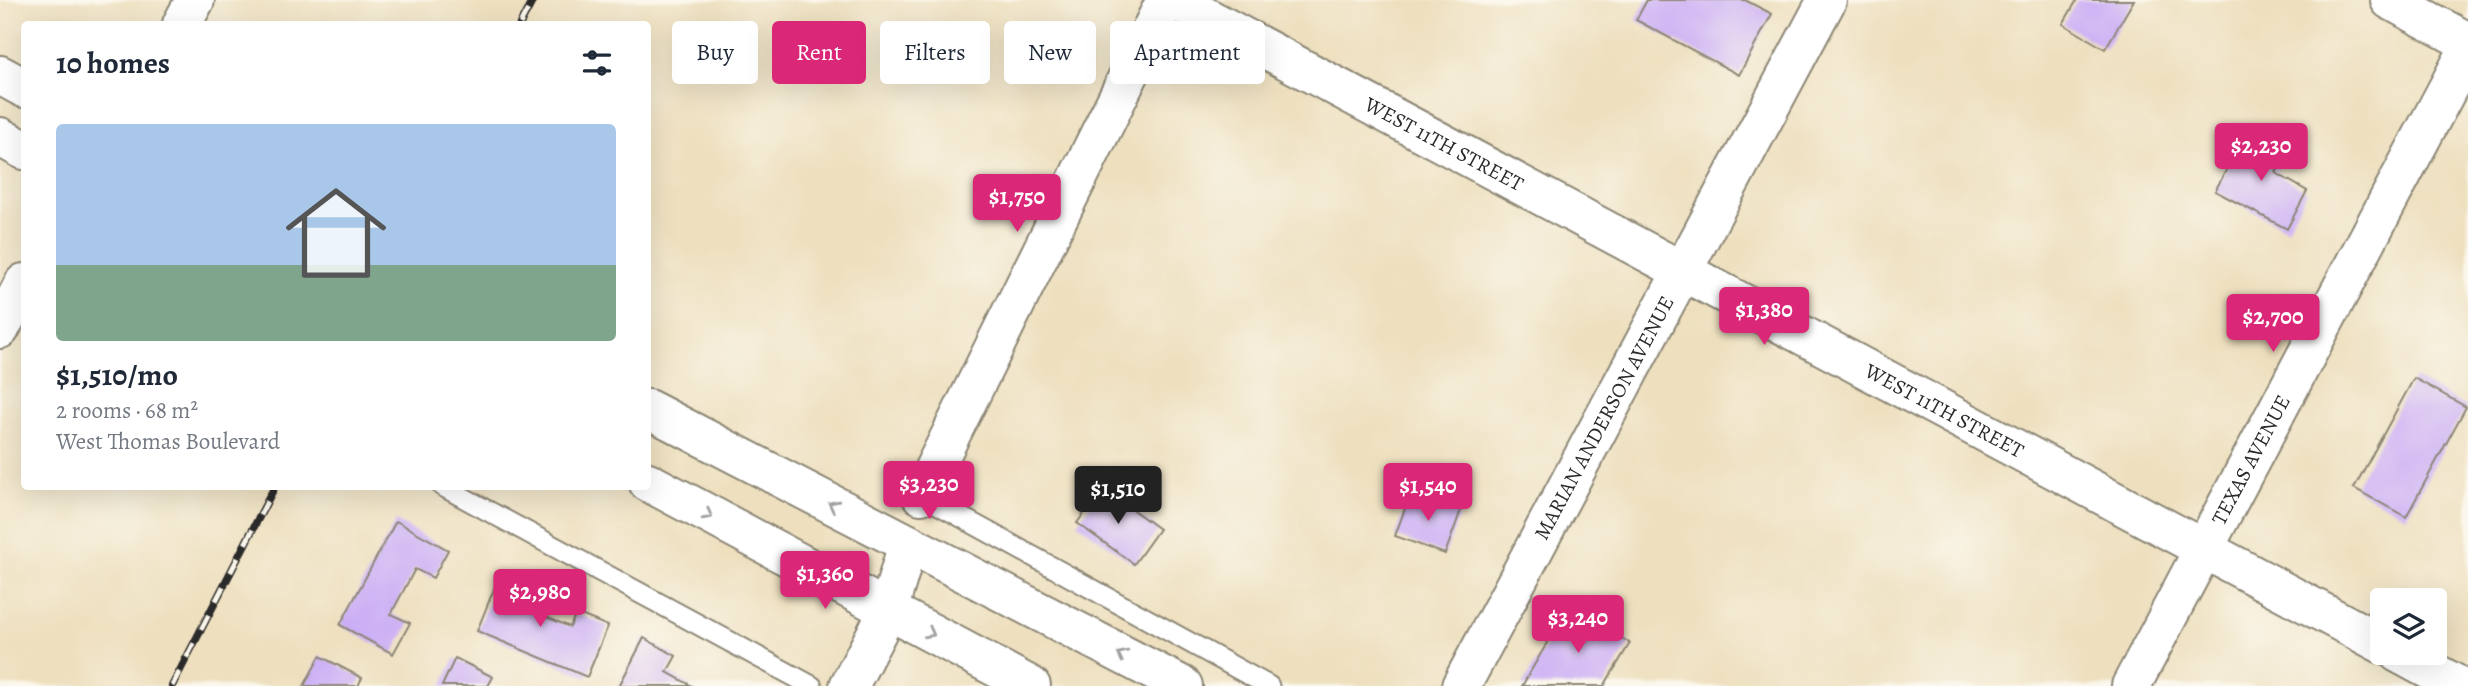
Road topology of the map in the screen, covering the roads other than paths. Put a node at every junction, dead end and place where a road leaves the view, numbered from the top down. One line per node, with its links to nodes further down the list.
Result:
1 (195, 0): 6 (street)
2 (1166, 0): 19 (street)
3 (1174, 0): 13 (street, WEST 11TH STREET)
4 (1827, 0): 13 (street, MARIAN ANDERSON AVENUE)
5 (2390, 0): 7 (street)
6 (184, 21)
7 (2468, 42)
8 (2468, 50): 21 (street, TEXAS AVENUE)
9 (0, 75): 10 (street)
10 (21, 86)
11 (0, 137): 12 (street)
12 (21, 148)
13 (1684, 270): 21 (street, WEST 11TH STREET); 30 (street, MARIAN ANDERSON AVENUE)
14 (21, 289): 15 (street)
15 (0, 329)
16 (651, 411): 20 (street, one-way to 16)
17 (651, 484): 22 (street, one-way to 22)
18 (449, 490): 25 (lane)
19 (921, 495): 29 (lane)
20 (908, 544): 22 (street); 28 (street, one-way to 20)
21 (2204, 547): 23 (street, WEST 11TH STREET); 31 (street, TEXAS AVENUE)
22 (888, 611): 26 (street); 27 (street, one-way to 27)
23 (2370, 637)
24 (2420, 665): 32 (street)
25 (812, 686)
26 (849, 686)
27 (1031, 686)
28 (1183, 686)
29 (1269, 686)
30 (1461, 686)
31 (2131, 686)
32 (2459, 686)

